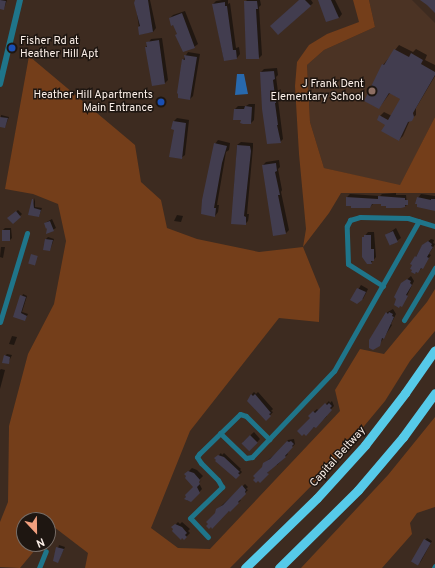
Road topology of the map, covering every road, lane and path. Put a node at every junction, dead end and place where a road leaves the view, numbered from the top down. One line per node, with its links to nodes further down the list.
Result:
1 (20, 0): 2 (street)
2 (0, 84)
3 (418, 221): 4 (street); 7 (street); 7 (street)
4 (435, 226)
5 (27, 233): 9 (street)
6 (435, 268): 8 (street)
7 (383, 286): 13 (street)
8 (404, 320)
9 (0, 322)
10 (435, 350): 17 (highway, Capital Beltway)
11 (435, 394): 18 (highway)
12 (220, 433): 13 (street); 13 (street); 14 (street)
13 (269, 439)
14 (208, 537)
15 (46, 552): 16 (street)
16 (40, 568)
17 (245, 568)
18 (279, 568)

